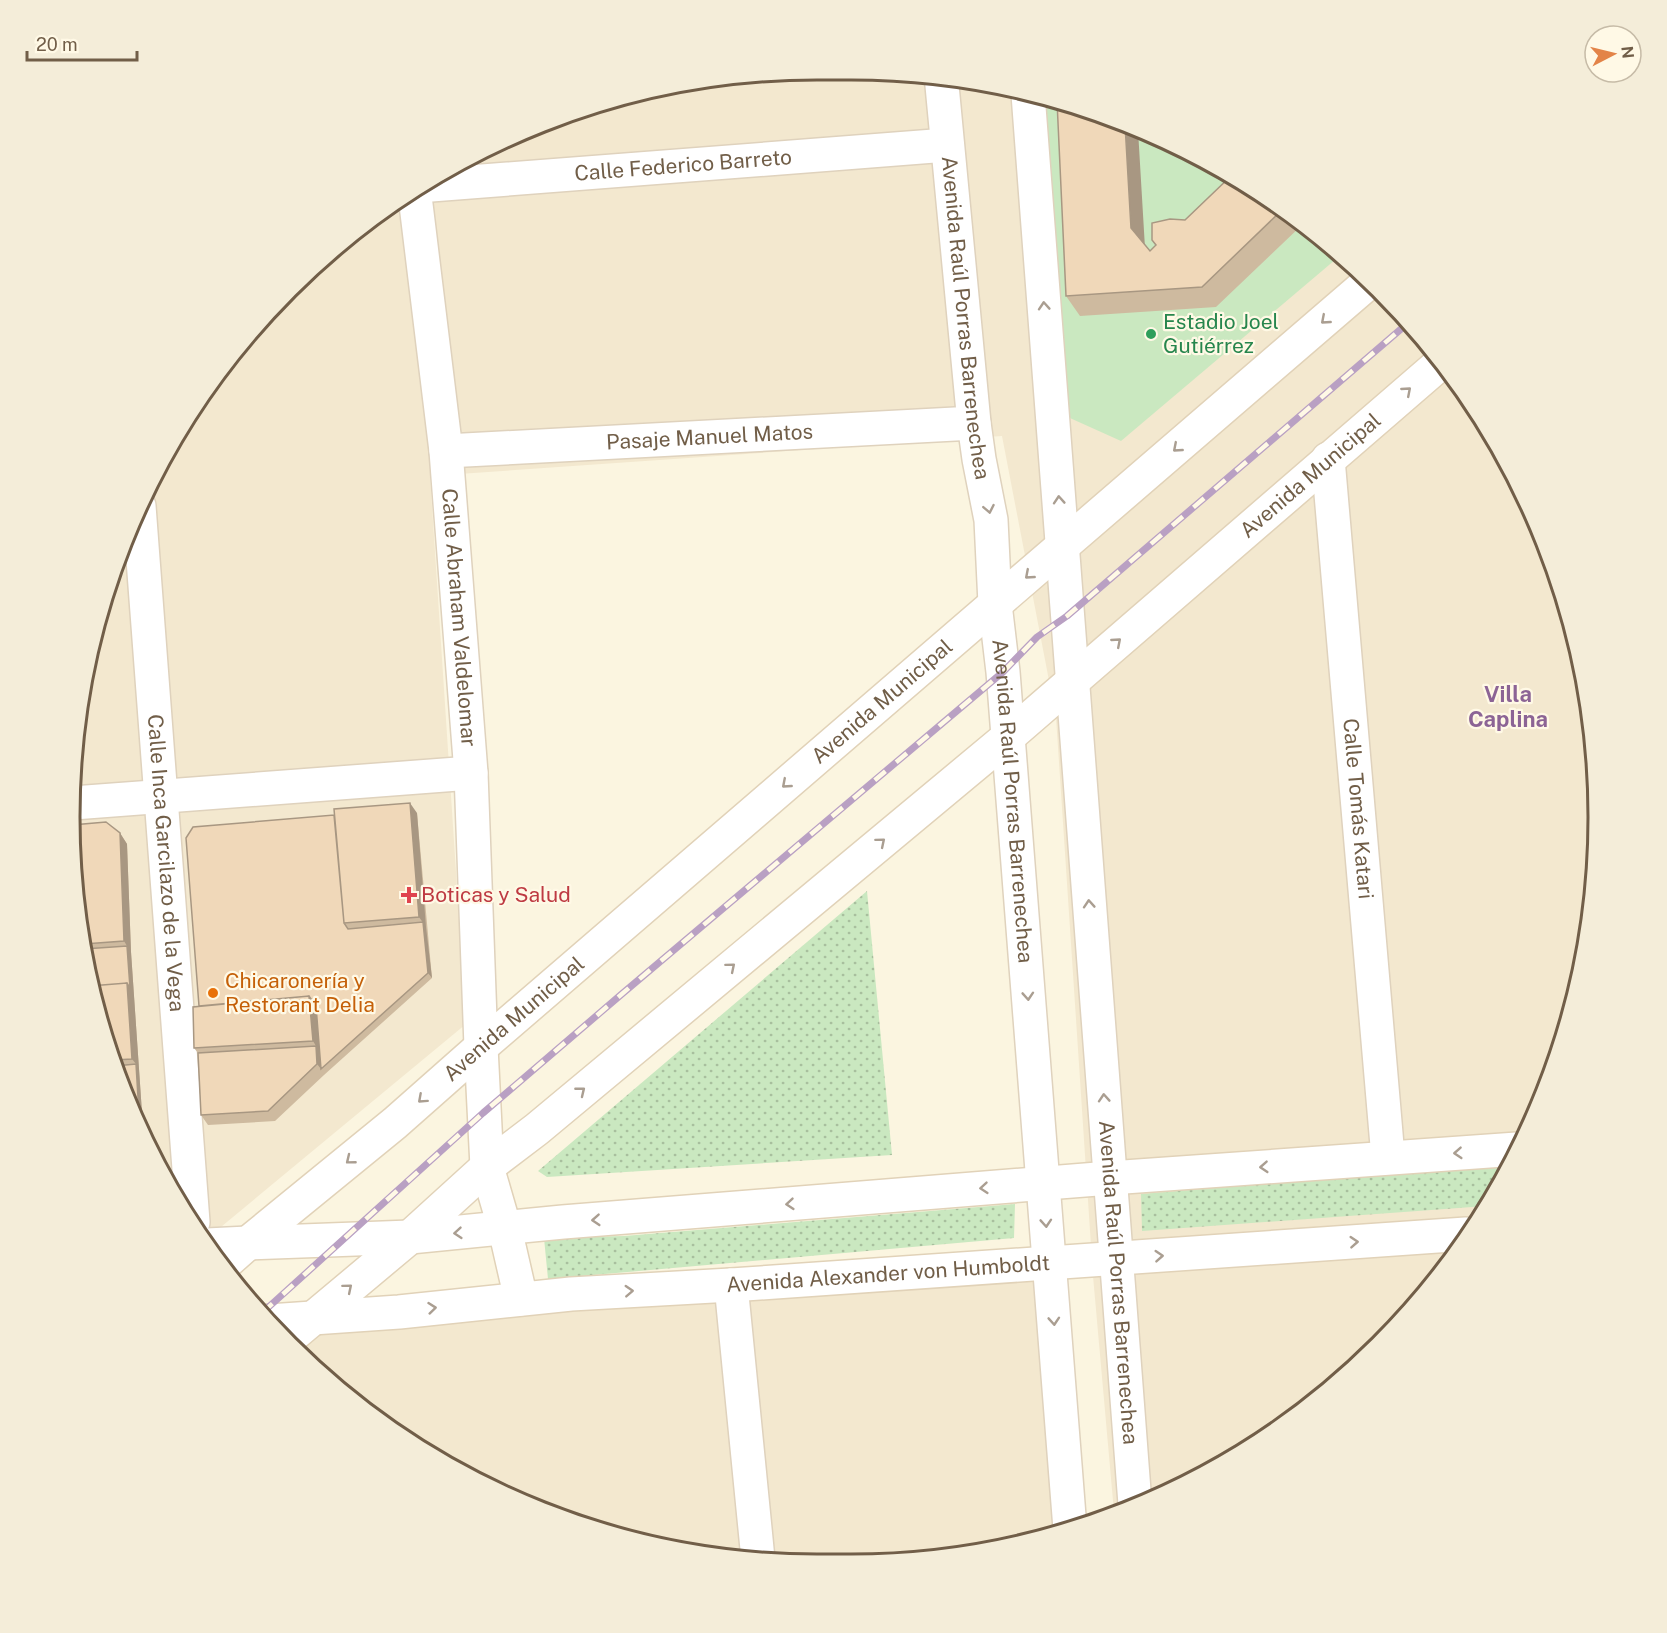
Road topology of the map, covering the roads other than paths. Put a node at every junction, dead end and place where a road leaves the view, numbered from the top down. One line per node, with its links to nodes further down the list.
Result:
1 (942, 85): 3 (street, Avenida Raúl Porras Barrenechea)
2 (1029, 102): 12 (street, Avenida Raúl Porras Barrenechea, one-way to 2)
3 (947, 145): 4 (street, Calle Federico Barreto); 8 (street, Avenida Raúl Porras Barrenechea)
4 (436, 185)
5 (417, 198): 9 (street, Calle Abraham Valdelomar)
6 (1363, 287): 12 (street, Avenida Municipal, one-way to 12)
7 (1435, 368): 10 (street, Avenida Municipal, one-way to 7)
8 (974, 423): 9 (street, Pasaje Manuel Matos); 13 (street, Avenida Raúl Porras Barrenechea, one-way to 13)
9 (446, 451): 16 (street, Calle Abraham Valdelomar)
10 (1328, 459): 14 (street, Avenida Municipal, one-way to 10); 21 (street, Calle Tomás Katari)
11 (140, 525): 17 (street, Calle Inca Garcilazo de la Vega)
12 (1062, 547): 13 (street, Avenida Municipal, one-way to 13); 14 (street, Avenida Raúl Porras Barrenechea)
13 (995, 604): 15 (street, Avenida Raúl Porras Barrenechea); 19 (street, Avenida Municipal, one-way to 19)
14 (1072, 680): 15 (street, Avenida Municipal); 23 (street, Avenida Raúl Porras Barrenechea, one-way to 14)
15 (1008, 737): 22 (street, Avenida Municipal, one-way to 15); 24 (street, Avenida Raúl Porras Barrenechea, one-way to 24)
16 (471, 773): 17 (street); 19 (street, Calle Abraham Valdelomar)
17 (161, 796): 18 (street); 25 (street, Calle Inca Garcilazo de la Vega)
18 (80, 802)
19 (481, 1047): 22 (street, Calle Abraham Valdelomar); 29 (street, Avenida Municipal, one-way to 29)
20 (1507, 1150): 21 (street, one-way to 21)
21 (1388, 1158): 23 (street, one-way to 23)
22 (487, 1167): 26 (street); 28 (street, Avenida Municipal)
23 (1110, 1178): 24 (street); 31 (street, Avenida Raúl Porras Barrenechea)
24 (1042, 1183): 26 (street, one-way to 26); 33 (street, Avenida Raúl Porras Barrenechea, one-way to 33)
25 (192, 1207)
26 (505, 1229): 28 (street, one-way to 28); 35 (street)
27 (1457, 1235): 31 (street, Avenida Alexander von Humboldt, one-way to 27)
28 (410, 1237): 29 (street); 36 (street, Avenida Municipal, one-way to 28)
29 (248, 1243): 30 (street); 32 (street, Avenida Municipal)
30 (217, 1244)
31 (1117, 1259): 33 (street, Avenida Alexander von Humboldt); 39 (street, Avenida Raúl Porras Barrenechea)
32 (229, 1260)
33 (1049, 1263): 34 (street, Avenida Alexander von Humboldt); 40 (street, Avenida Raúl Porras Barrenechea, one-way to 40)
34 (731, 1285): 35 (street, Avenida Alexander von Humboldt, one-way to 34); 41 (street)
35 (521, 1299): 36 (street, Avenida Alexander von Humboldt, one-way to 35)
36 (311, 1319): 37 (street, Avenida Alexander von Humboldt); 38 (street, Avenida Municipal)
37 (279, 1321)
38 (292, 1335)
39 (1134, 1496)
40 (1069, 1519)
41 (757, 1551)

